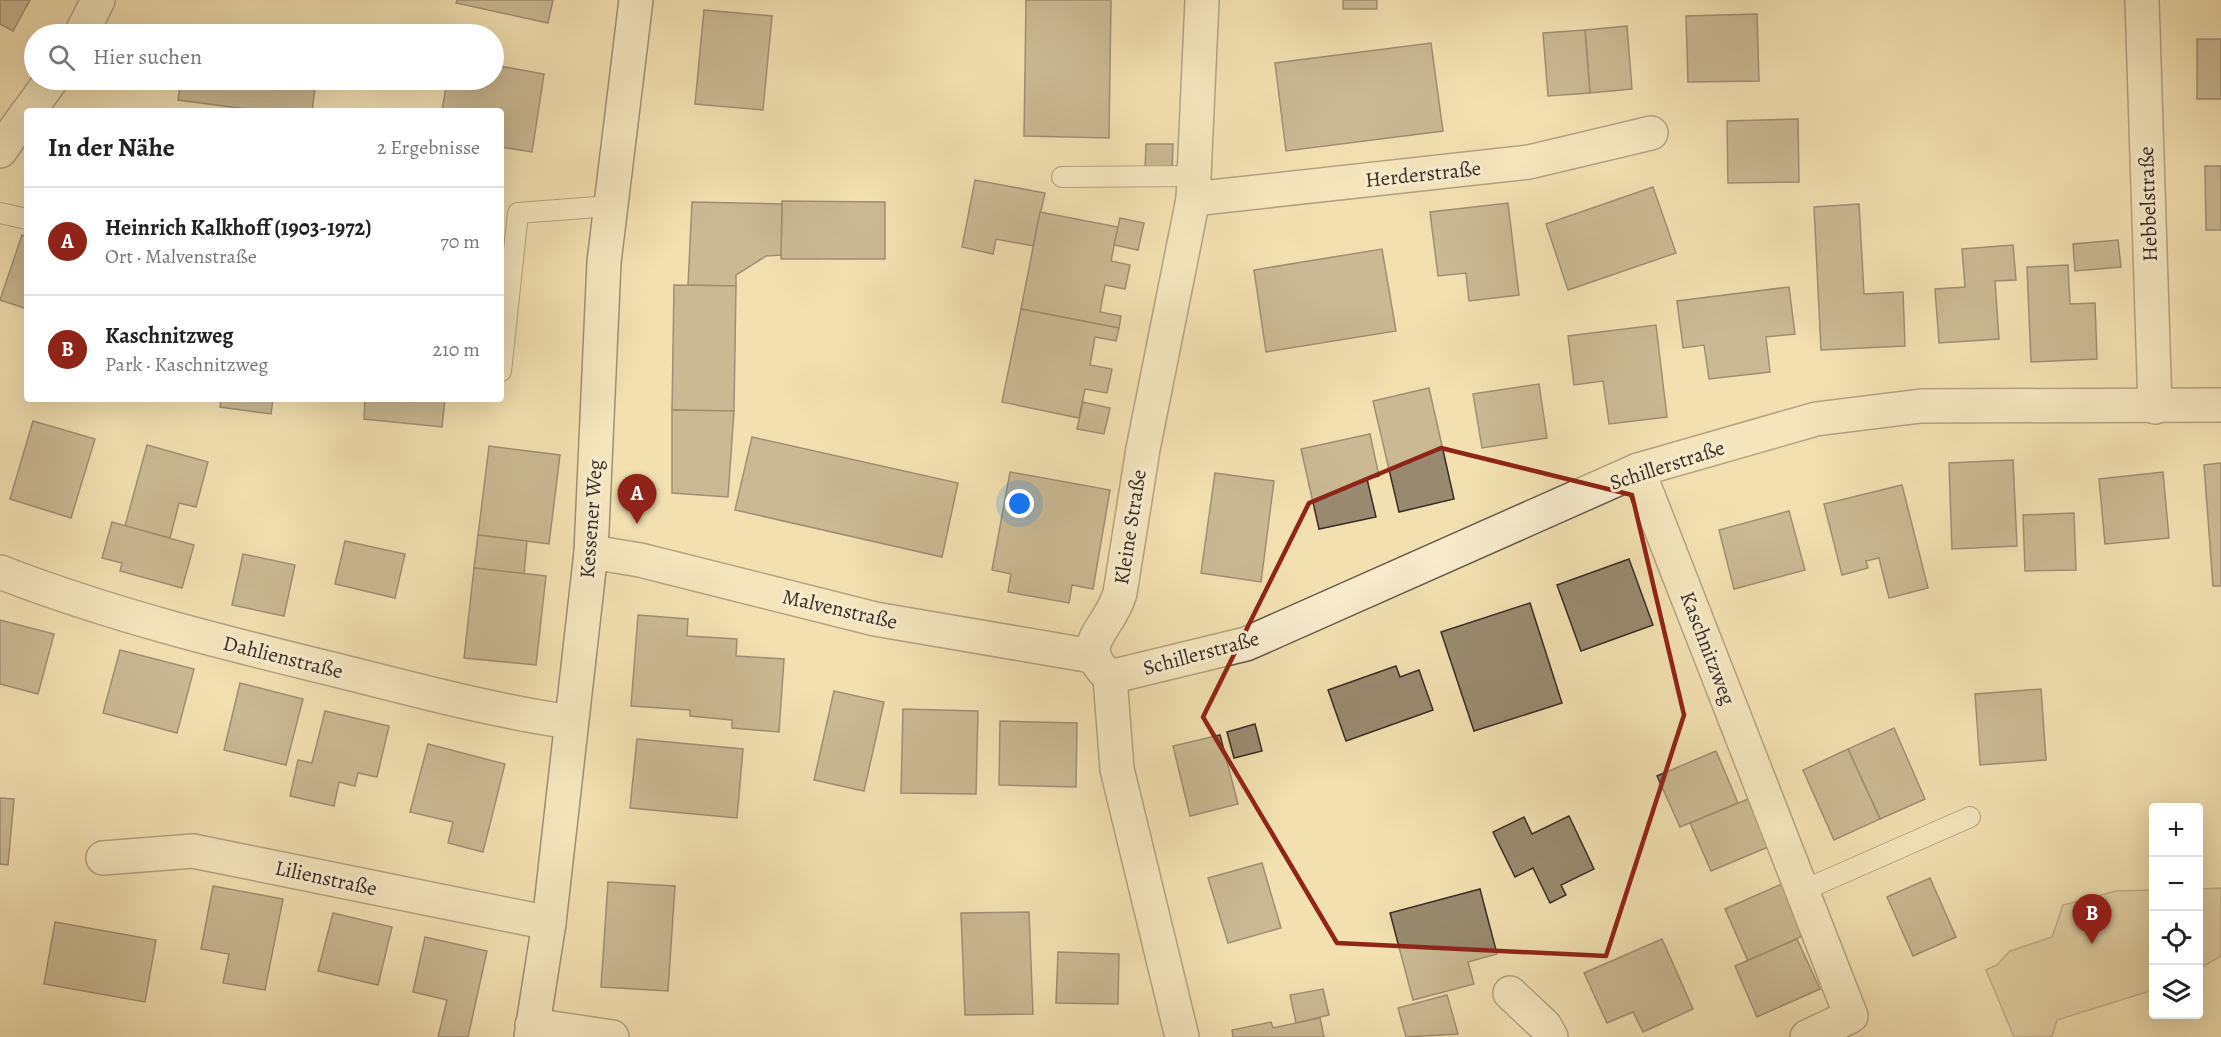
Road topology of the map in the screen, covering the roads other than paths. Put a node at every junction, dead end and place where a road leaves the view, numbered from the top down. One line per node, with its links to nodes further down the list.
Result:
1 (98, 0): 5 (street)
2 (636, 0): 13 (street, Kessener Weg)
3 (1202, 0): 12 (street, Kleine Straße)
4 (2142, 0): 18 (street, Hebbelstraße)
5 (86, 24)
6 (44, 90): 7 (street)
7 (31, 108)
8 (24, 118): 10 (street)
9 (1651, 133): 12 (street, Herderstraße)
10 (0, 151)
11 (1062, 177): 12 (lane)
12 (1193, 188): 22 (street, Kleine Straße)
13 (610, 206): 16 (lane); 20 (street, Kessener Weg)
14 (0, 213): 15 (lane)
15 (24, 218)
16 (504, 343)
17 (2221, 405): 18 (street, Schillerstraße)
18 (2155, 407): 19 (street, Schillerstraße)
19 (1638, 470): 22 (street, Schillerstraße); 26 (street, Kaschnitzweg)
20 (591, 552): 22 (street, Malvenstraße); 23 (street, Kessener Weg)
21 (0, 573): 23 (street, Dahlienstraße)
22 (1101, 666): 30 (street, Kleine Straße)
23 (571, 722): 27 (street, Kessener Weg)
24 (1970, 817): 26 (lane)
25 (103, 858): 27 (street, Lilienstraße)
26 (1802, 891): 33 (street, Kaschnitzweg)
27 (549, 923): 29 (street, Kessener Weg)
28 (1510, 993): 32 (street)
29 (531, 1031): 31 (street)
30 (1172, 1035)
31 (612, 1037)
32 (1551, 1037)
33 (1807, 1037)

